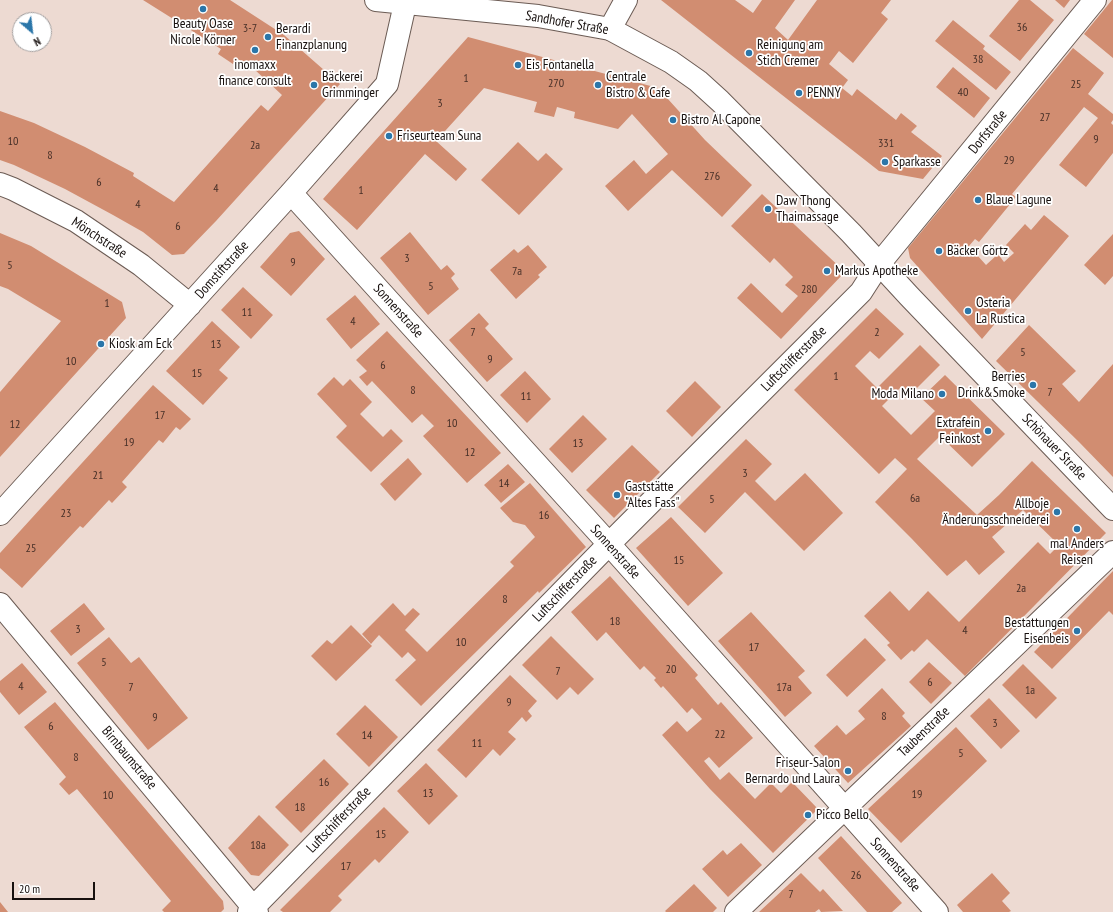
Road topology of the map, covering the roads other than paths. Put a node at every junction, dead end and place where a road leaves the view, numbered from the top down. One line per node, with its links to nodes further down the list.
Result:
1 (376, 0): 4 (street, Sandhofer Straße)
2 (626, 0): 5 (street)
3 (1095, 0): 8 (street, Dorfstraße)
4 (404, 4): 5 (street, Sandhofer Straße); 7 (street, Domstiftstraße)
5 (610, 29): 8 (street, Sandhofer Straße)
6 (0, 184): 9 (street, Mönchstraße)
7 (291, 193): 9 (street, Domstiftstraße); 12 (street, Sonnenstraße)
8 (879, 264): 10 (street, Schönauer Straße); 12 (street, Luftschifferstraße)
9 (190, 305): 11 (street, Domstiftstraße)
10 (1113, 509)
11 (0, 514)
12 (609, 544): 15 (street, Sonnenstraße); 16 (street, Luftschifferstraße)
13 (1113, 552): 15 (street, Taubenstraße)
14 (0, 604): 16 (street, Birnbaumstraße)
15 (844, 808): 17 (street, Taubenstraße); 18 (street, Sonnenstraße)
16 (254, 910)
17 (736, 912)
18 (937, 912)

